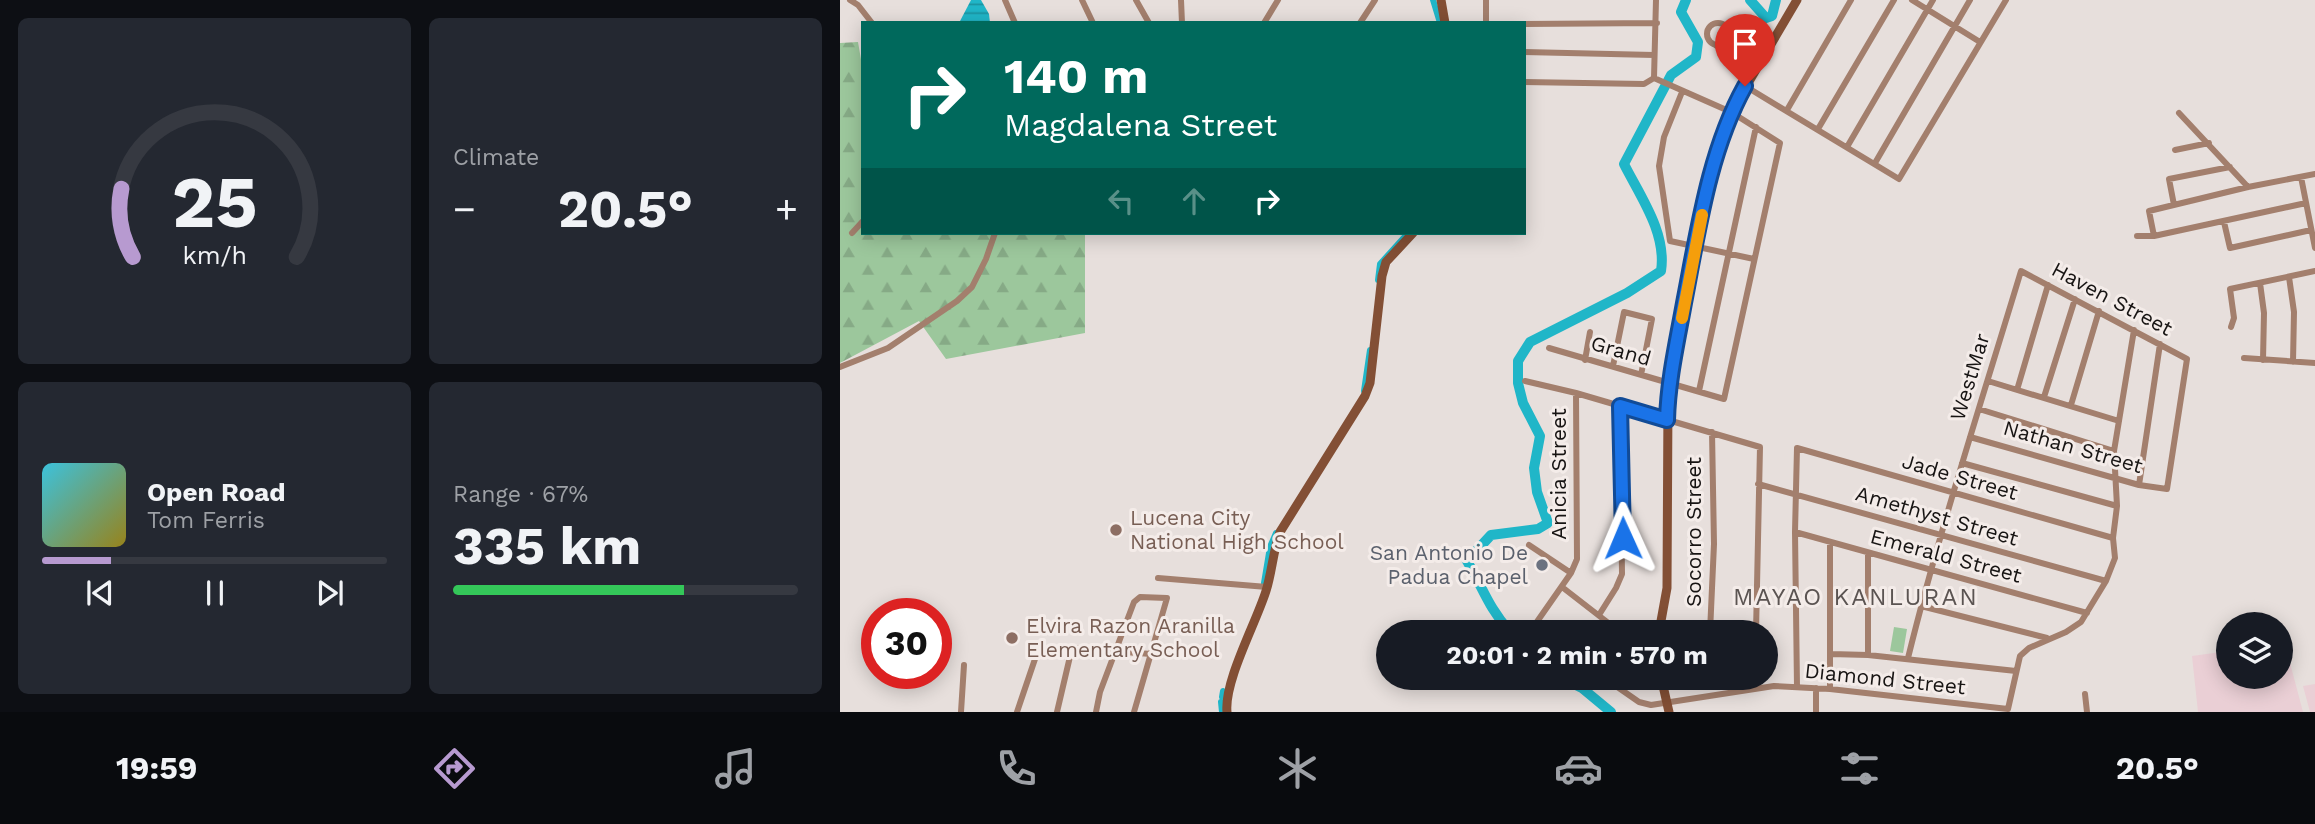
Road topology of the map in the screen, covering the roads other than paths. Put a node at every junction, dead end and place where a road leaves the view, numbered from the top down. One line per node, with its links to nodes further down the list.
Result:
1 (850, 0): 19 (street)
2 (1005, 0): 20 (street)
3 (1082, 0): 21 (street)
4 (1136, 0): 22 (street)
5 (1181, 0): 23 (street)
6 (1278, 0): 24 (street)
7 (1375, 0): 25 (street)
8 (1441, 0): 26 (street)
9 (1486, 0): 27 (street)
10 (1656, 0): 28 (street)
11 (1797, 0): 35 (street)
12 (1851, 0): 40 (street)
13 (1894, 0): 44 (street)
14 (1912, 0): 18 (street)
15 (1933, 0): 18 (street)
16 (1970, 0): 30 (street)
17 (2006, 0): 31 (street)
18 (1928, 9): 30 (street); 46 (street)
19 (870, 21)
20 (1015, 21)
21 (1092, 21)
22 (1148, 21)
23 (1182, 21)
24 (1265, 21)
25 (1361, 21)
26 (1445, 21)
27 (1486, 21)
28 (1657, 23): 29 (street); 34 (street)
29 (1526, 24)
30 (1955, 26): 31 (street); 48 (street)
31 (1980, 42): 48 (street)
32 (1713, 44): 35 (street)
33 (1526, 52): 34 (street)
34 (1654, 55): 36 (street)
35 (1756, 69): 38 (street)
36 (1654, 78): 37 (street); 39 (street)
37 (1526, 82)
38 (1745, 86): 40 (street); 41 (street)
39 (1682, 92): 41 (street); 63 (street)
40 (1787, 110): 44 (street)
41 (1731, 112): 43 (street); 63 (street)
42 (2179, 113): 45 (street)
43 (1756, 127): 65 (street); 66 (street)
44 (1818, 128): 46 (street)
45 (2209, 143): 47 (street); 49 (street)
46 (1847, 147): 48 (street)
47 (2175, 150)
48 (1875, 163)
49 (2230, 167): 52 (street); 54 (street)
50 (2315, 174): 51 (street)
51 (2301, 177): 52 (street); 53 (street)
52 (2248, 187): 54 (street)
53 (2306, 203): 56 (street); 57 (street)
54 (2174, 205): 62 (street)
55 (861, 222): 58 (street)
56 (2224, 222): 57 (street); 62 (street)
57 (2311, 230): 64 (street)
58 (852, 233)
59 (994, 235): 85 (street)
60 (1411, 235): 120 (street)
61 (2137, 236): 62 (street)
62 (2154, 236)
63 (1695, 246): 65 (street); 89 (street)
64 (2315, 248)
65 (1728, 253): 66 (street); 91 (street)
66 (1754, 259): 91 (street, Grand)
67 (2021, 271): 71 (street, Haven Street); 88 (street, WestMar)
68 (2315, 271): 69 (street)
69 (2289, 277): 70 (street); 82 (street)
70 (2260, 283): 74 (street); 81 (street)
71 (2048, 285): 72 (street, Haven Street); 90 (street)
72 (2075, 299): 73 (street, Haven Street); 93 (street)
73 (2099, 311): 75 (street, Haven Street); 94 (street)
74 (2231, 327)
75 (2134, 330): 77 (street, Haven Street); 98 (street)
76 (1590, 332): 80 (street)
77 (2160, 344): 105 (street); 106 (street, Haven Street)
78 (1549, 348): 80 (street, Grand)
79 (2244, 358): 81 (street)
80 (1585, 360): 84 (street, Grand)
81 (2263, 360): 82 (street)
82 (2293, 362): 83 (street)
83 (2315, 363)
84 (1612, 366): 86 (street, Grand); 86 (street)
85 (840, 367)
86 (1641, 374): 89 (street, Grand)
87 (1525, 381): 92 (street)
88 (1988, 381): 90 (street); 96 (street, WestMar)
89 (1670, 383): 91 (street, Grand); 97 (street)
90 (2017, 390): 93 (street)
91 (1699, 391)
92 (1576, 393): 95 (street); 117 (street, Anicia Street)
93 (2043, 397): 94 (street)
94 (2071, 405): 98 (street)
95 (1620, 406): 97 (street); 124 (street)
96 (1979, 409): 100 (street, WestMar); 101 (street)
97 (1667, 420): 99 (street); 127 (street)
98 (2119, 421): 101 (street)
99 (1712, 432): 104 (street); 128 (street, Socorro Street)
100 (1970, 437): 102 (street, WestMar); 103 (street, Nathan Street)
101 (2114, 451): 103 (street)
102 (1962, 463): 108 (street, WestMar); 109 (street)
103 (2115, 477): 105 (street, Nathan Street); 109 (street)
104 (1758, 484): 107 (street, Amethyst Street); 129 (street)
105 (2139, 485): 106 (street, Nathan Street)
106 (2167, 489)
107 (1795, 494): 108 (street, Jade Street); 110 (street); 111 (street, Amethyst Street)
108 (1953, 494): 111 (street, WestMar); 112 (street, Jade Street)
109 (2117, 506): 112 (street)
110 (1795, 532): 113 (street, Emerald Street); 140 (street)
111 (1941, 535): 116 (street, WestMar); 119 (street, Amethyst Street)
112 (2113, 538): 119 (street)
113 (1830, 542): 115 (street, Emerald Street); 133 (street)
114 (1529, 545): 117 (street)
115 (1868, 553): 116 (street, Emerald Street); 134 (street)
116 (1931, 570): 122 (street, WestMar); 123 (street, Emerald Street)
117 (1571, 573): 121 (street, Anicia Street)
118 (1158, 578): 120 (street)
119 (2106, 581): 123 (street)
120 (1267, 587): 152 (street)
121 (1562, 587): 124 (street); 125 (street, Anicia Street)
122 (1921, 606): 130 (street); 135 (street, WestMar)
123 (2087, 612): 130 (street)
124 (1599, 615): 126 (street)
125 (1538, 620)
126 (1605, 620)
127 (1661, 620)
128 (1711, 620)
129 (1756, 620)
130 (2047, 638): 138 (street)
131 (1116, 651): 132 (street); 132 (street); 149 (street); 150 (street)
132 (1151, 654): 151 (street)
133 (1831, 654): 134 (street); 142 (street)
134 (1868, 655): 135 (street)
135 (1908, 658): 138 (street)
136 (1035, 659): 148 (street)
137 (964, 665): 147 (street)
138 (2017, 671): 142 (street, Diamond Street)
139 (1778, 687): 140 (street, Diamond Street)
140 (1797, 687): 141 (street, Diamond Street)
141 (1816, 688): 142 (street, Diamond Street); 153 (street)
142 (1830, 689)
143 (1622, 690): 146 (street, Diamond Street)
144 (1741, 690): 146 (street, Diamond Street)
145 (2085, 694): 154 (street)
146 (1668, 707)
147 (961, 712)
148 (1017, 712)
149 (1058, 712)
150 (1096, 712)
151 (1134, 712)
152 (1227, 712)
153 (1816, 712)
154 (2087, 712)

